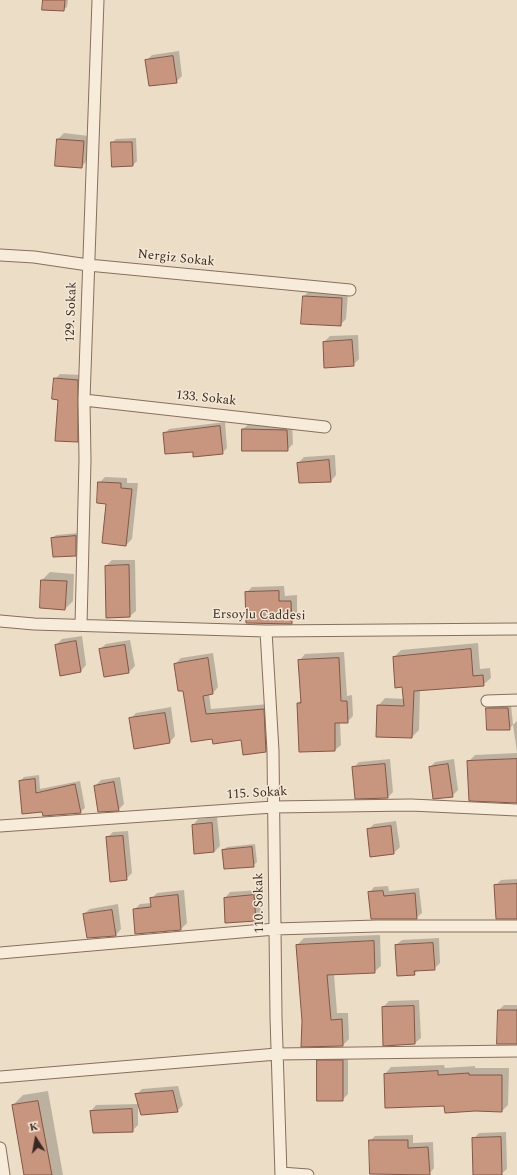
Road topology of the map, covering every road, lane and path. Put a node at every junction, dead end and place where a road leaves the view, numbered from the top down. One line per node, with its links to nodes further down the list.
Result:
1 (98, 0): 3 (street, 129. Sokak)
2 (0, 255): 3 (street, Nergiz Sokak)
3 (88, 265): 4 (street, Nergiz Sokak); 5 (street, 129. Sokak)
4 (350, 290)
5 (84, 400): 6 (street, 133. Sokak); 8 (street, 129. Sokak)
6 (325, 427)
7 (0, 621): 8 (street, Ersoylu Caddesi)
8 (81, 625): 10 (street, Ersoylu Caddesi)
9 (517, 629): 10 (street, Ersoylu Caddesi)
10 (266, 631): 13 (street, 110. Sokak)
11 (517, 700): 12 (street)
12 (487, 701)
13 (273, 807): 14 (street, 115. Sokak); 15 (street, 115. Sokak); 17 (street, 110. Sokak)
14 (517, 810)
15 (0, 826)
16 (517, 926): 17 (street)
17 (275, 928): 18 (street); 20 (street, 110. Sokak)
18 (0, 953)
19 (517, 1051): 20 (street)
20 (277, 1054): 21 (street); 23 (street, 110. Sokak)
21 (0, 1077)
22 (0, 1148): 24 (street)
23 (281, 1174): 25 (street)
24 (4, 1175)
25 (308, 1175)

